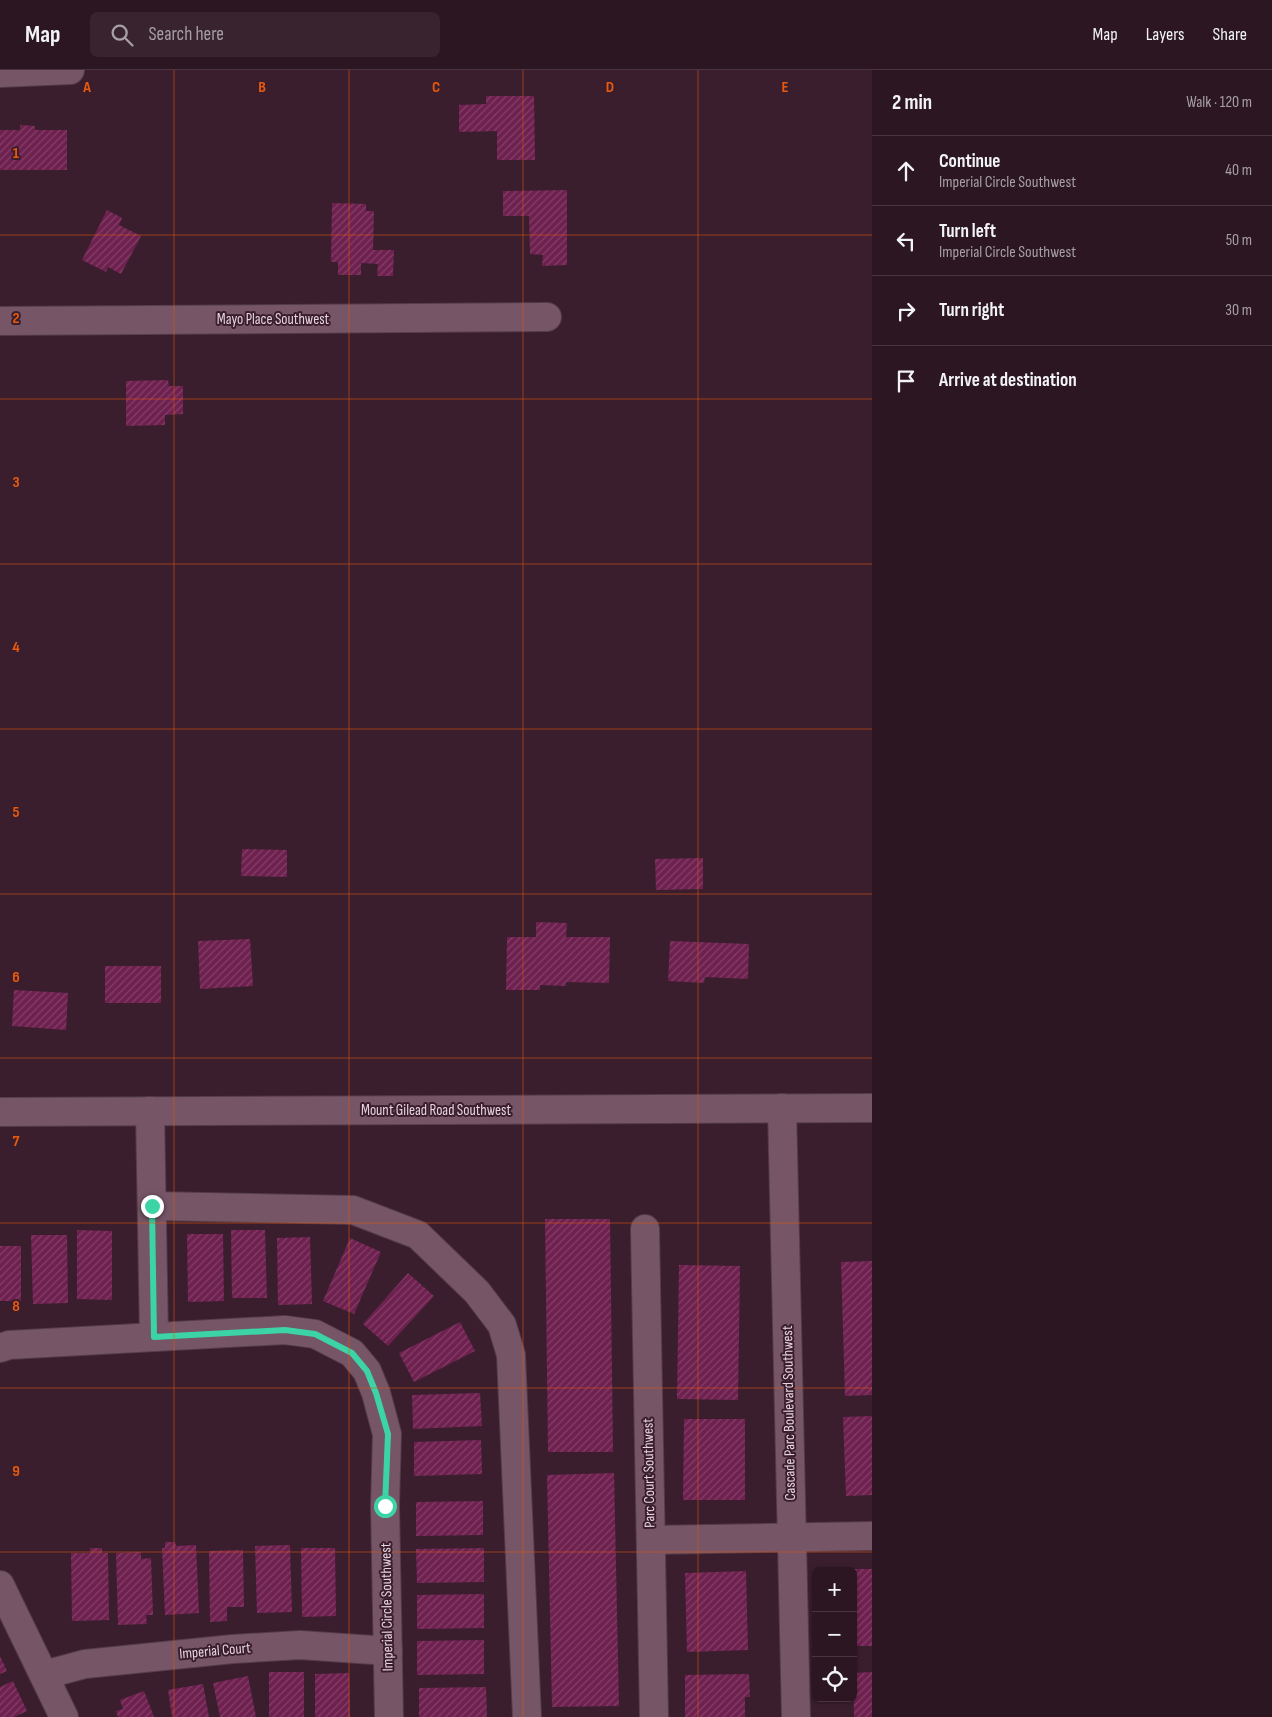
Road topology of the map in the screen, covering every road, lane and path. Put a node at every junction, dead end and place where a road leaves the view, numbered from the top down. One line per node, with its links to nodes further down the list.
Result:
1 (70, 70): 2 (street)
2 (0, 74)
3 (547, 317): 4 (street, Mayo Place Southwest)
4 (0, 321)
5 (782, 1108): 6 (street, Mount Gilead Road Southwest); 7 (street, Mount Gilead Road Southwest); 14 (street, Cascade Parc Boulevard Southwest)
6 (872, 1108)
7 (150, 1111): 8 (street, Mount Gilead Road Southwest); 9 (street)
8 (0, 1112)
9 (152, 1206): 11 (street); 21 (street)
10 (645, 1229): 15 (street, Parc Court Southwest)
11 (154, 1337): 12 (street, Imperial Circle Southwest); 17 (street, Imperial Circle Southwest)
12 (0, 1348)
13 (872, 1536): 14 (street)
14 (792, 1538): 15 (street); 23 (street, Cascade Parc Boulevard Southwest)
15 (651, 1540): 22 (street, Parc Court Southwest)
16 (0, 1585): 18 (street)
17 (388, 1651): 18 (street, Imperial Court); 20 (street, Imperial Circle Southwest)
18 (44, 1676): 19 (street)
19 (64, 1717)
20 (389, 1717)
21 (527, 1717)
22 (654, 1717)
23 (796, 1717)

